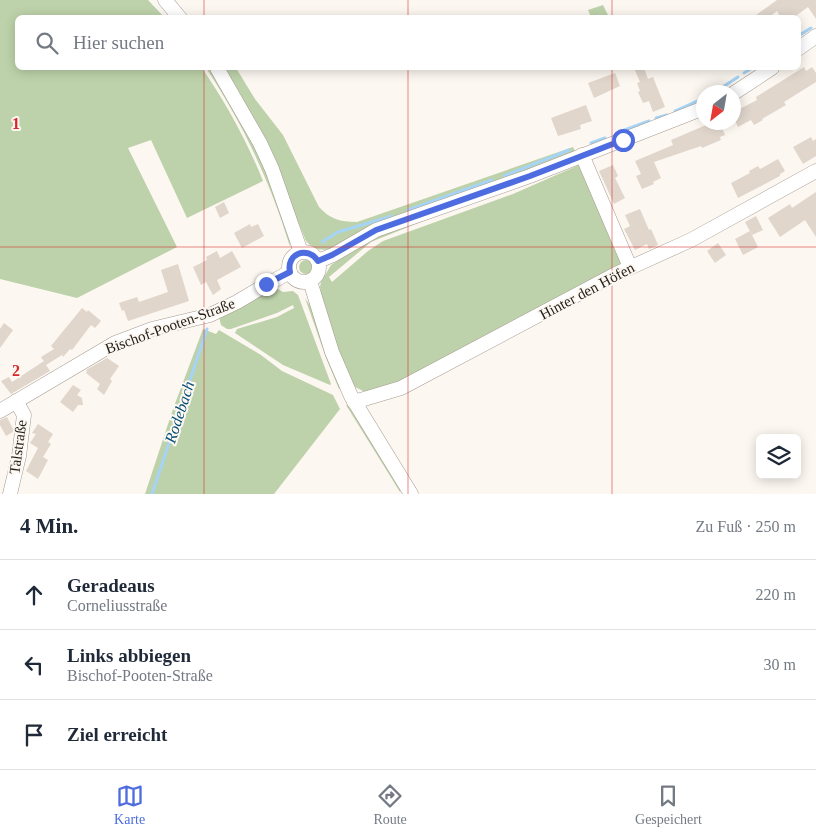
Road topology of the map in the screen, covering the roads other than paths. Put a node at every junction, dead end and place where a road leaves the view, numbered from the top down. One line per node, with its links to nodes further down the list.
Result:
1 (165, 0): 2 (street)
2 (178, 15)
3 (816, 36): 4 (street)
4 (801, 47)
5 (218, 70): 11 (street)
6 (769, 70): 7 (street)
7 (741, 88)
8 (696, 111): 9 (street)
9 (582, 155): 12 (street); 13 (street)
10 (816, 171): 13 (street, Hinter den Höfen)
11 (301, 252): 12 (street); 14 (street)
12 (318, 261): 15 (street)
13 (630, 267): 17 (street, Hinter den Höfen)
14 (290, 272): 15 (street); 16 (street, Bischof-Pooten-Straße)
15 (310, 281): 17 (street)
16 (16, 401): 18 (street, Bischof-Pooten-Straße); 19 (street, Talstraße)
17 (354, 402): 20 (street)
18 (0, 411)
19 (10, 494)
20 (411, 494)

